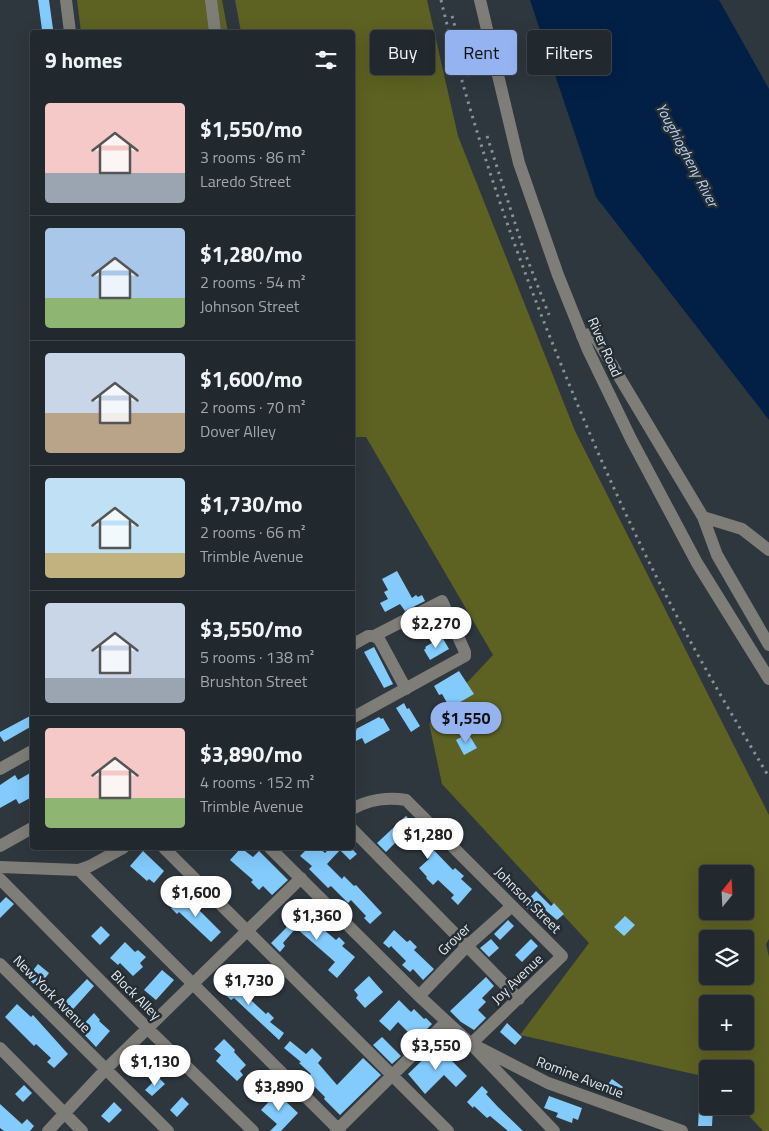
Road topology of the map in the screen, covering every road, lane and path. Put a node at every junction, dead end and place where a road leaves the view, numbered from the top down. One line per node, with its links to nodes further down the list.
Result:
1 (66, 0): 4 (street)
2 (211, 0): 5 (street)
3 (480, 0): 6 (street, River Road)
4 (70, 30)
5 (215, 30)
6 (582, 336): 7 (street); 12 (street, River Road)
7 (703, 517): 8 (street); 11 (street)
8 (769, 550)
9 (374, 636): 10 (street); 13 (street); 13 (street)
10 (355, 643)
11 (769, 645)
12 (769, 678)
13 (406, 688): 14 (street)
14 (355, 716)
15 (30, 752): 16 (street)
16 (0, 768)
17 (355, 808): 28 (street, Johnson Street)
18 (30, 829): 20 (street)
19 (355, 832): 30 (street)
20 (0, 846)
21 (119, 850): 25 (street)
22 (166, 850): 29 (street)
23 (272, 850): 26 (street, Romine Avenue)
24 (0, 867): 25 (street)
25 (79, 870): 33 (street)
26 (301, 878): 29 (street); 34 (street, Romine Avenue)
27 (0, 879): 37 (street, Block Alley)
28 (512, 906): 30 (street, Grover); 31 (street, Johnson Street)
29 (247, 930): 33 (street); 41 (street)
30 (467, 946): 34 (street, Grover); 35 (street)
31 (562, 956): 35 (street, Joy Avenue)
32 (0, 964): 40 (street, New York Avenue)
33 (192, 983): 37 (street); 43 (street)
34 (420, 996): 36 (street, Romine Avenue)
35 (519, 999): 38 (street, Joy Avenue)
36 (446, 1022): 38 (street, Romine Avenue); 41 (street)
37 (147, 1028): 40 (street); 47 (street, Block Alley)
38 (471, 1044): 49 (street, Romine Avenue); 50 (street, Romine Avenue)
39 (0, 1048): 42 (street)
40 (106, 1069): 42 (street); 46 (street, New York Avenue)
41 (391, 1075): 43 (street); 48 (street)
42 (65, 1114): 44 (street); 45 (street)
43 (338, 1130)
44 (48, 1131)
45 (82, 1131)
46 (168, 1131)
47 (253, 1131)
48 (448, 1131)
49 (554, 1131)
50 (682, 1131)

